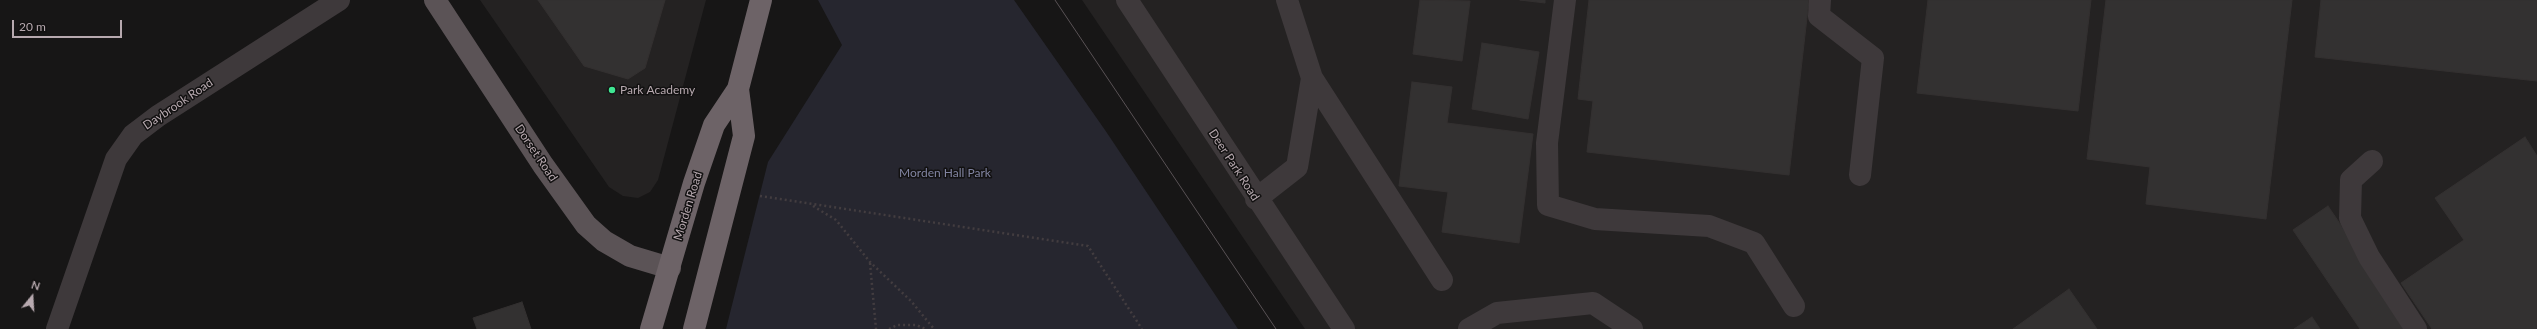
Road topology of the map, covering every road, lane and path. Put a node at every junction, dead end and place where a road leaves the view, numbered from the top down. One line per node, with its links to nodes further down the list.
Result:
1 (340, 0): 19 (street, Daybrook Road)
2 (435, 0): 16 (main road, Dorset Road)
3 (761, 0): 9 (highway, Morden Road)
4 (1127, 0): 13 (street, Deer Park Road)
5 (1287, 0): 8 (street)
6 (1566, 0): 18 (street)
7 (1820, 0): 11 (street)
8 (1312, 78): 13 (street); 17 (street)
9 (738, 89): 12 (highway, Morden Road); 16 (highway, Morden Road)
10 (2372, 161): 30 (street)
11 (1860, 175)
12 (731, 189): 14 (path); 21 (highway, Morden Road)
13 (1256, 199): 27 (street, Deer Park Road)
14 (812, 205): 15 (path); 26 (path)
15 (870, 262): 22 (path); 25 (path)
16 (670, 268): 20 (highway, Morden Road)
17 (1442, 280)
18 (1794, 306)
19 (57, 329)
20 (651, 329)
21 (694, 329)
22 (876, 329)
23 (889, 329): 24 (path)
24 (926, 329)
25 (934, 329)
26 (1142, 329)
27 (1344, 329)
28 (1469, 329): 29 (street)
29 (1632, 329)
30 (2416, 329)

